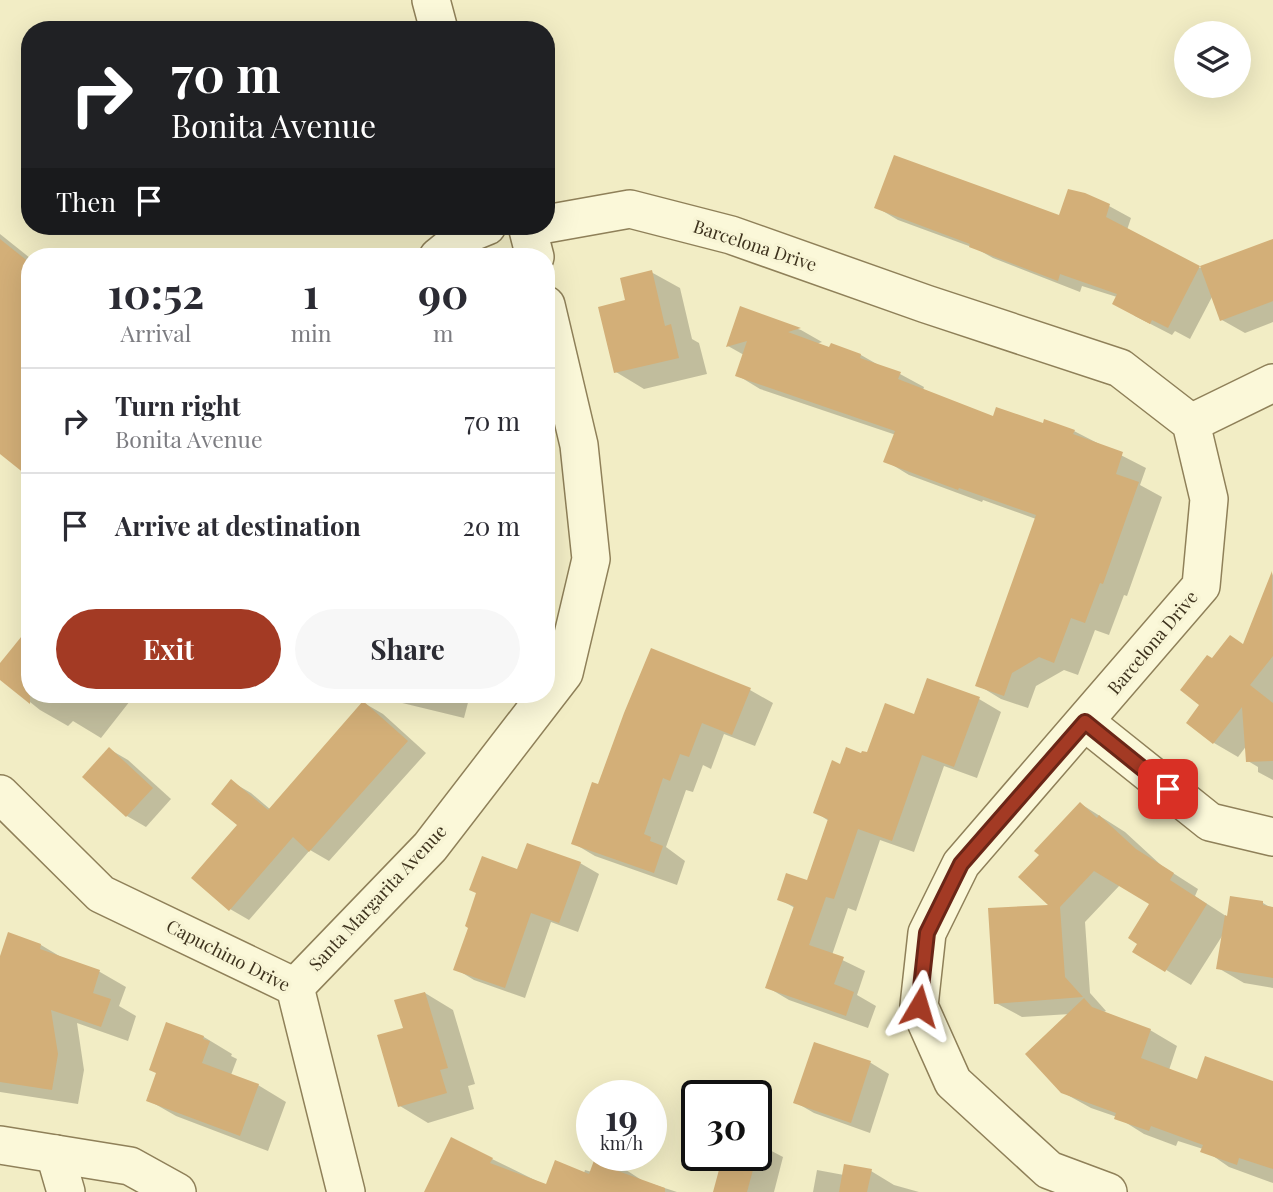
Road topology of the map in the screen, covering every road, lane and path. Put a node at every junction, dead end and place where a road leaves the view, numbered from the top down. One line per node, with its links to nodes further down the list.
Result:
1 (431, 0): 2 (street)
2 (437, 21)
3 (555, 227): 8 (street, Barcelona Drive)
4 (465, 235): 5 (street)
5 (450, 248)
6 (555, 343): 9 (street, Santa Margarita Avenue)
7 (1273, 383): 8 (street)
8 (1191, 423): 11 (street, Barcelona Drive)
9 (555, 685)
10 (541, 703): 14 (street, Santa Margarita Avenue)
11 (1085, 722): 13 (street); 17 (street, Barcelona Drive)
12 (0, 793): 14 (street, Capuchino Drive)
13 (1273, 837)
14 (295, 987): 20 (street, Capuchino Drive)
15 (0, 1146): 16 (street)
16 (55, 1154): 18 (street); 19 (street)
17 (1039, 1181): 21 (street, Barcelona Drive)
18 (156, 1187)
19 (66, 1192)
20 (346, 1192)
21 (1108, 1192)

